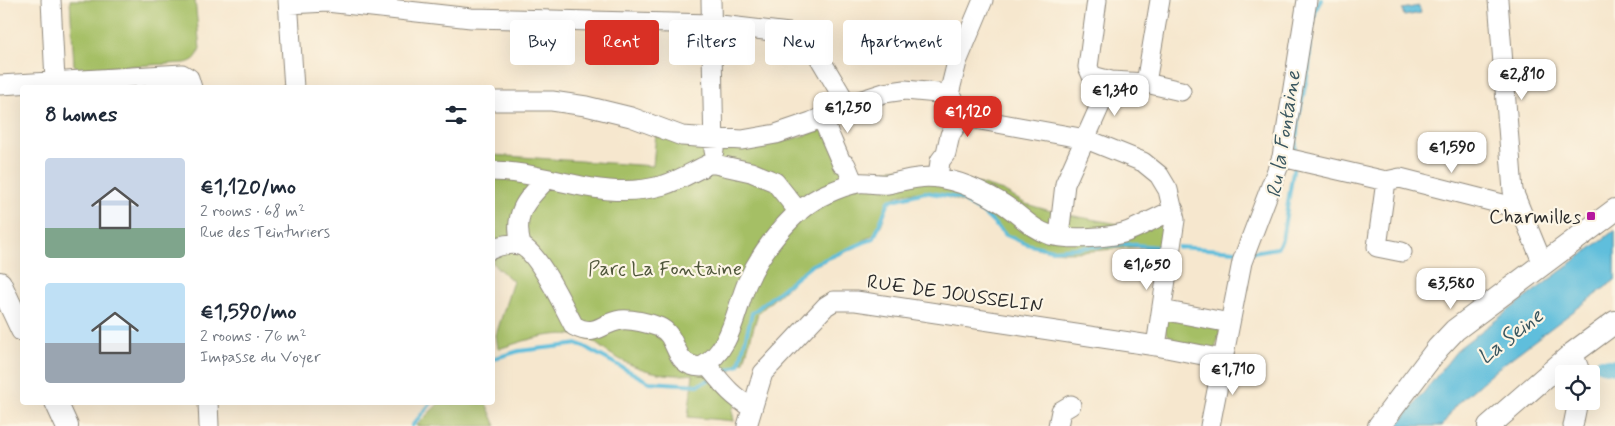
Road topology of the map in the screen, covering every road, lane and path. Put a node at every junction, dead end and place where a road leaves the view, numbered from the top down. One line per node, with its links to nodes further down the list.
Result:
1 (51, 0): 13 (street)
2 (711, 0): 9 (street)
3 (983, 0): 21 (street)
4 (1097, 0): 15 (street)
5 (1160, 0): 17 (street)
6 (1307, 0): 28 (street)
7 (1498, 0): 35 (street)
8 (288, 2): 10 (street); 19 (street)
9 (712, 20)
10 (669, 23)
11 (755, 30): 23 (street)
12 (712, 65): 26 (street)
13 (55, 81): 16 (street); 18 (street)
14 (187, 81): 16 (street)
15 (1111, 81): 17 (street); 27 (street)
16 (106, 83)
17 (1146, 83): 20 (street)
18 (0, 85)
19 (294, 85)
20 (1181, 91)
21 (949, 94): 23 (street); 24 (street)
22 (495, 101): 26 (street)
23 (848, 106): 25 (street)
24 (964, 113): 27 (street); 31 (street)
25 (822, 118): 26 (street); 34 (street)
26 (713, 139): 29 (street)
27 (1086, 139): 36 (street); 39 (street)
28 (1284, 157): 33 (street); 47 (street)
29 (715, 164): 32 (street); 38 (street)
30 (495, 172): 32 (street)
31 (938, 178): 34 (street); 39 (street)
32 (546, 180): 40 (street)
33 (1386, 181): 35 (street); 42 (street)
34 (854, 184): 38 (street)
35 (1518, 208): 43 (street)
36 (1174, 210): 39 (street); 45 (street)
37 (1615, 210): 43 (main road)
38 (799, 212): 52 (street)
39 (1059, 236)
40 (521, 245): 41 (street); 52 (street)
41 (495, 248)
42 (1402, 252)
43 (1543, 264): 62 (main road)
44 (0, 283): 48 (main road)
45 (1162, 310): 47 (street); 49 (street)
46 (1615, 322): 51 (main road)
47 (1230, 323): 50 (street)
48 (20, 326)
49 (1156, 346): 50 (street, RUE DE JOUSSELIN); 57 (street, RUE DE JOUSSELIN)
50 (1223, 359): 61 (street)
51 (1577, 364): 63 (main road)
52 (712, 372): 57 (street)
53 (57, 405): 58 (main road)
54 (208, 405): 59 (street)
55 (1071, 405): 60 (street)
56 (1576, 410): 64 (street)
57 (749, 417)
58 (67, 426)
59 (209, 426)
60 (1058, 426)
61 (1210, 426)
62 (1379, 426)
63 (1489, 426)
64 (1573, 426)

